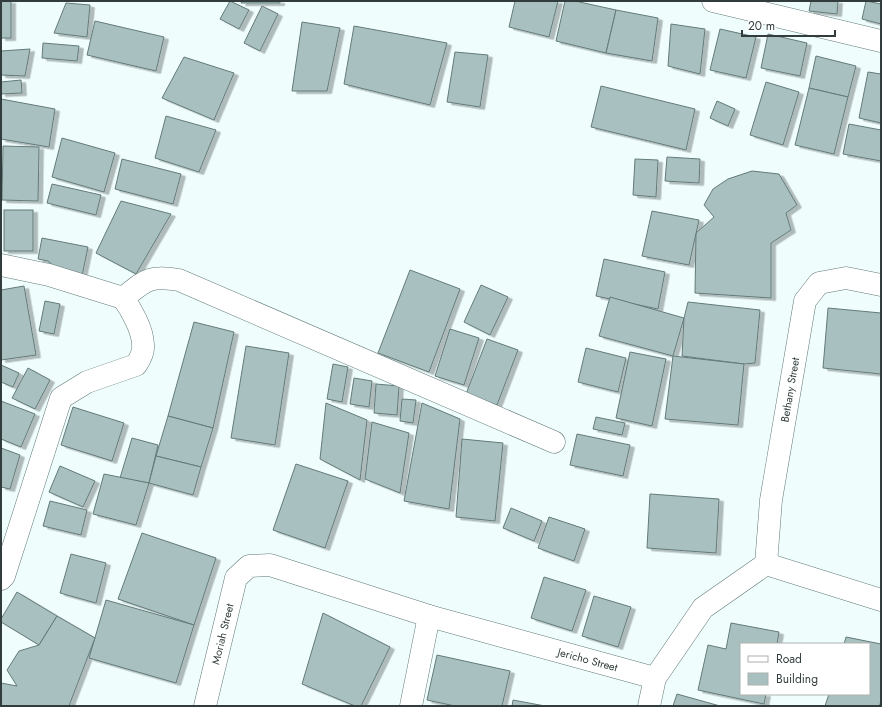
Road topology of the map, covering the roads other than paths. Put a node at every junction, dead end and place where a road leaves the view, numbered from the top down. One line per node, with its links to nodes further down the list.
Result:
1 (713, 1): 2 (street)
2 (881, 41)
3 (1, 265): 5 (street)
4 (881, 285): 7 (street, Bethany Street)
5 (123, 298): 6 (street); 9 (street)
6 (554, 442)
7 (766, 564): 10 (street); 12 (street)
8 (249, 566): 11 (street, Jericho Street); 13 (street, Moriah Street)
9 (1, 579)
10 (881, 600)
11 (429, 616): 12 (street, Jericho Street); 14 (street)
12 (655, 678): 15 (street)
13 (205, 706)
14 (411, 706)
15 (649, 706)

